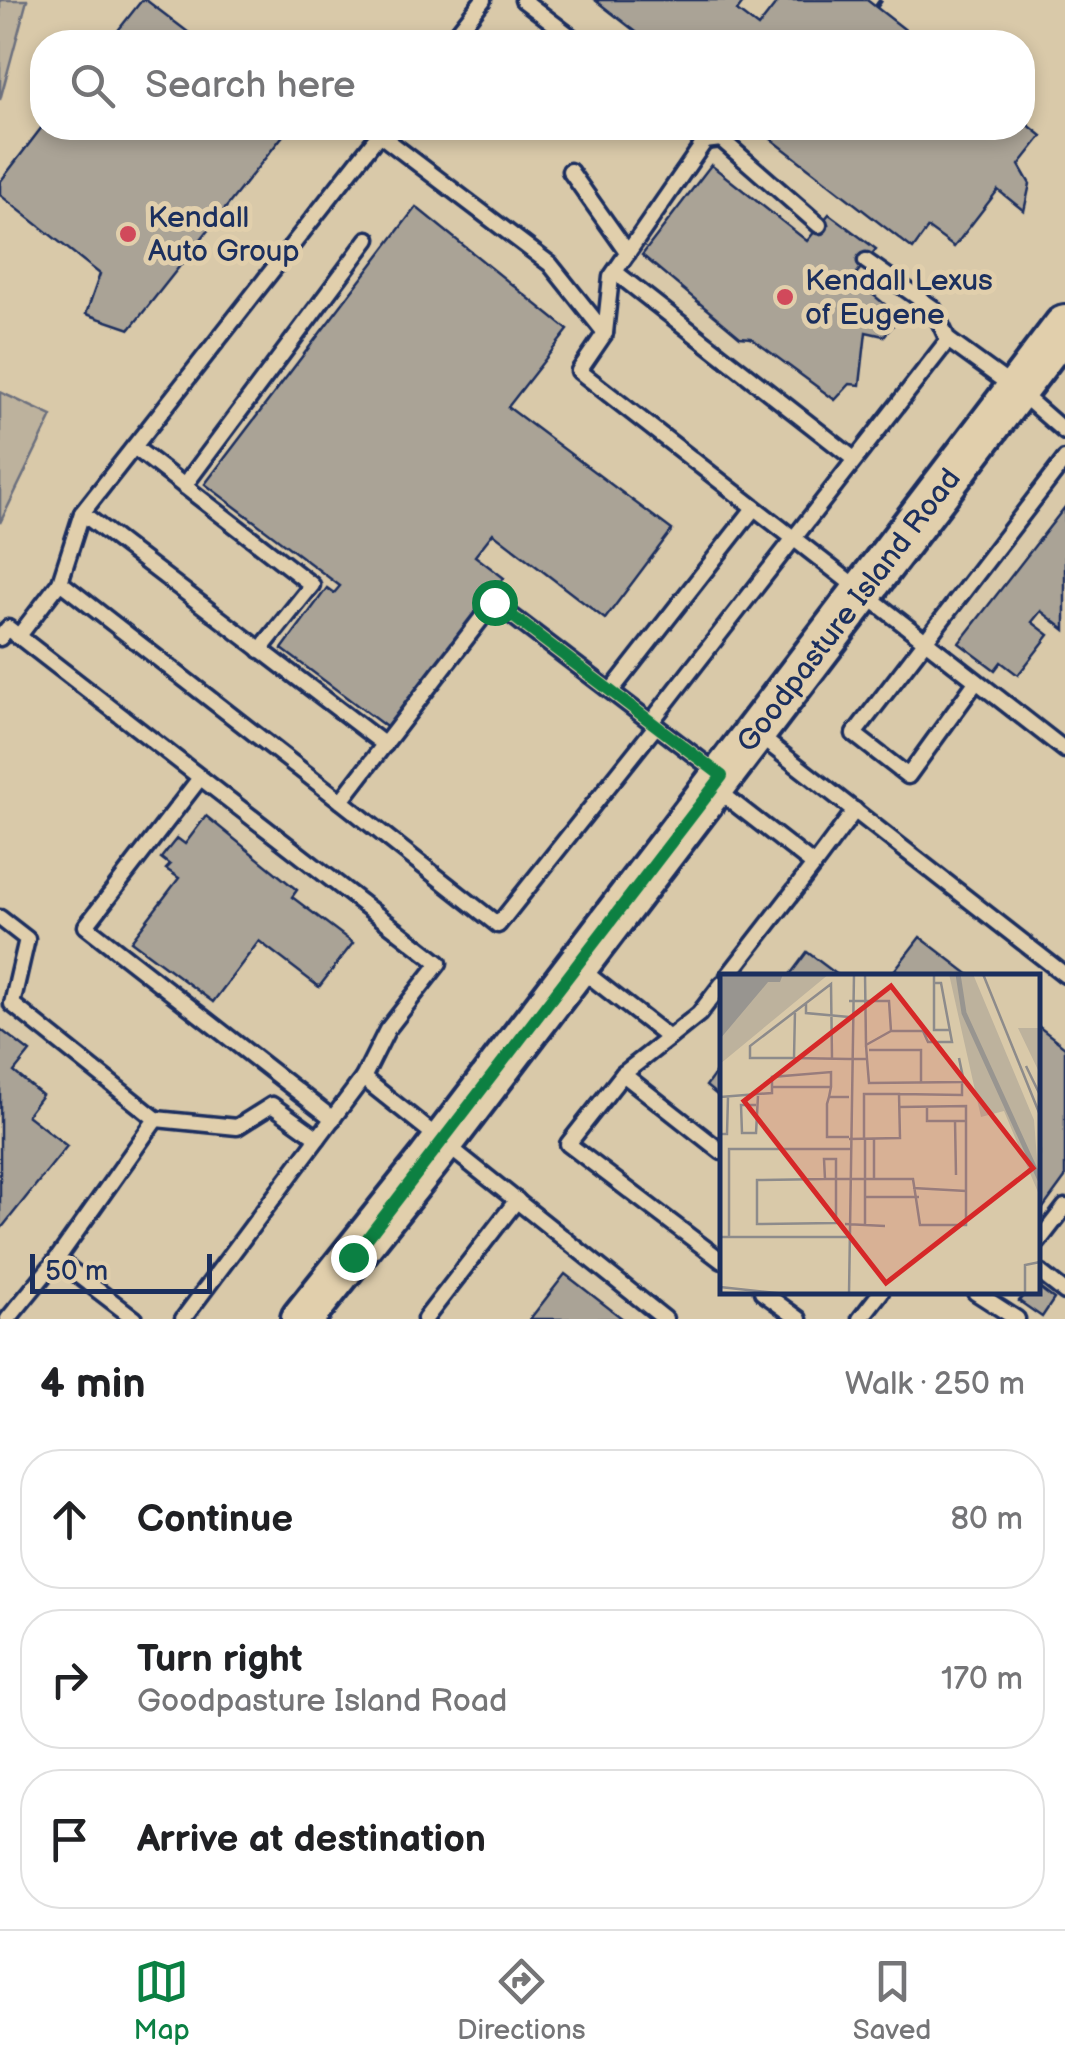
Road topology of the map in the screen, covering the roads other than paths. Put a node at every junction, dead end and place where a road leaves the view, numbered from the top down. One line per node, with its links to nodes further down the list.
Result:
1 (483, 0): 3 (lane)
2 (523, 0): 4 (lane)
3 (459, 30)
4 (562, 30)
5 (374, 140): 19 (lane)
6 (392, 140): 15 (lane)
7 (705, 140): 9 (lane); 11 (lane)
8 (570, 171): 11 (lane)
9 (818, 225)
10 (368, 240): 22 (lane)
11 (628, 253): 13 (lane)
12 (866, 261): 16 (lane)
13 (615, 272): 15 (lane); 21 (lane)
14 (1064, 330): 17 (main road, Goodpasture Island Road)
15 (605, 333): 23 (lane)
16 (948, 340): 17 (lane); 21 (lane)
17 (1016, 390): 18 (lane); 27 (main road, Goodpasture Island Road)
18 (1065, 432)
19 (134, 447): 22 (lane); 24 (lane)
20 (1065, 459): 30 (lane)
21 (854, 460): 25 (lane)
22 (184, 486): 31 (lane)
23 (754, 508): 25 (lane); 33 (lane)
24 (82, 513): 26 (lane); 31 (lane)
25 (792, 538): 27 (lane); 34 (lane)
26 (60, 582): 28 (lane); 40 (lane)
27 (862, 593): 30 (lane); 35 (main road, Goodpasture Island Road)
28 (18, 636): 29 (lane); 38 (lane)
29 (0, 638)
30 (924, 642): 32 (lane); 32 (lane)
31 (260, 650): 36 (lane)
32 (976, 682): 37 (lane)
33 (610, 691): 34 (lane); 36 (lane)
34 (653, 724): 39 (lane); 40 (lane)
35 (756, 733): 39 (main road, Goodpasture Island Road); 41 (lane)
36 (385, 744): 40 (lane)
37 (1065, 750)
38 (200, 778): 50 (lane); 52 (lane)
39 (718, 782): 42 (lane); 44 (main road, Goodpasture Island Road)
40 (341, 801)
41 (855, 810): 42 (lane); 46 (lane)
42 (814, 865): 45 (lane)
43 (0, 918): 51 (lane)
44 (577, 966): 48 (lane); 54 (main road, Goodpasture Island Road)
45 (730, 974)
46 (1065, 974)
47 (720, 987): 48 (lane)
48 (669, 1038): 49 (lane)
49 (623, 1074): 55 (lane); 60 (lane)
50 (364, 1078): 52 (lane); 54 (lane)
51 (156, 1119): 53 (lane); 59 (lane)
52 (333, 1119): 53 (lane)
53 (318, 1138): 68 (lane)
54 (444, 1140): 56 (lane); 69 (main road, Goodpasture Island Road)
55 (720, 1150)
56 (517, 1200): 70 (lane); 71 (lane)
57 (1065, 1207): 58 (lane)
58 (1040, 1239)
59 (56, 1259): 66 (lane); 67 (lane)
60 (720, 1259)
61 (1040, 1273): 62 (lane)
62 (1065, 1292)
63 (765, 1294): 72 (lane)
64 (879, 1294): 73 (lane)
65 (983, 1294): 74 (lane)
66 (8, 1319)
67 (135, 1319)
68 (184, 1319)
69 (302, 1319)
70 (425, 1319)
71 (665, 1319)
72 (798, 1319)
73 (860, 1319)
74 (1017, 1319)

